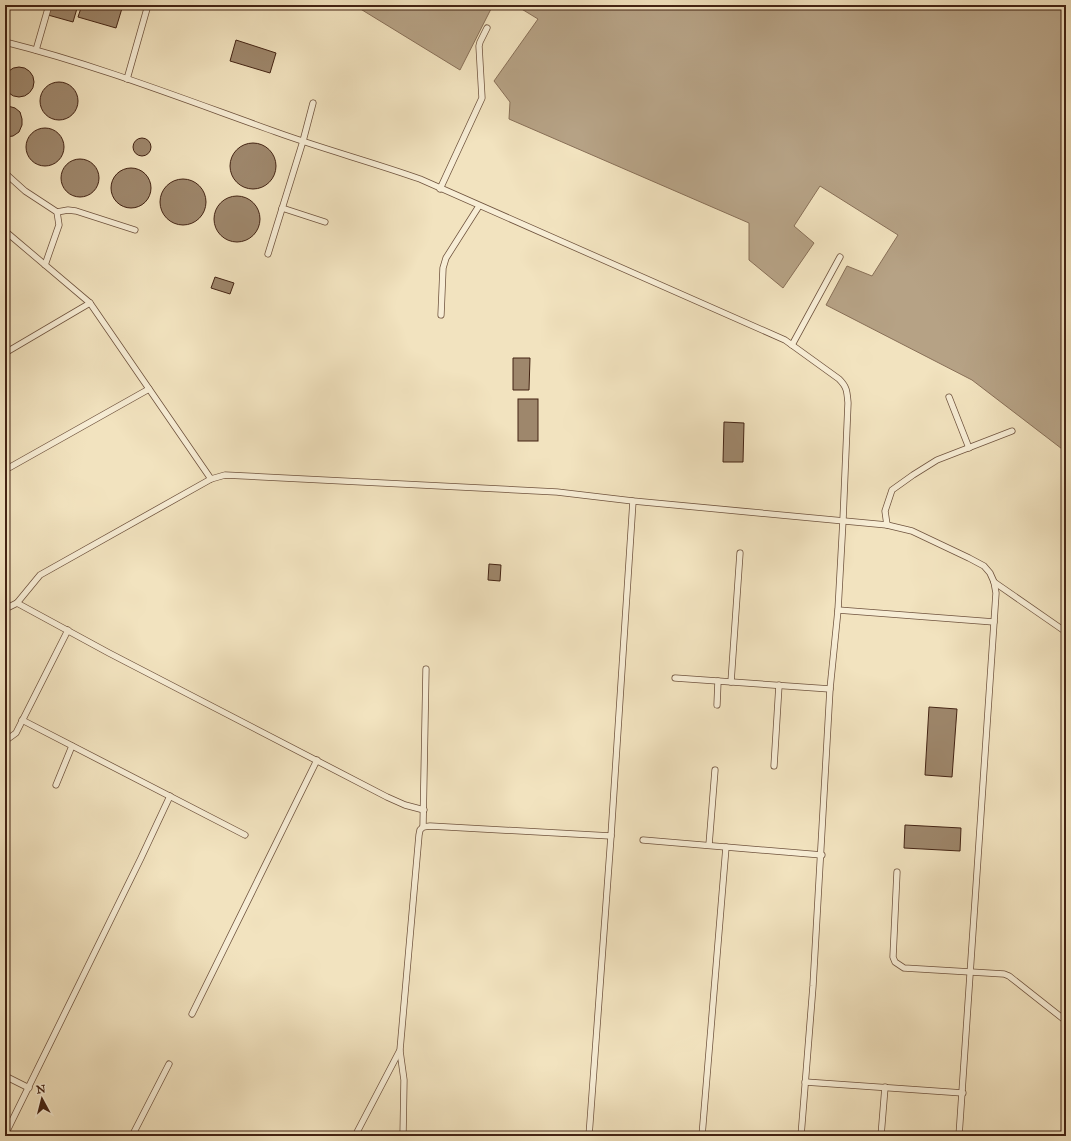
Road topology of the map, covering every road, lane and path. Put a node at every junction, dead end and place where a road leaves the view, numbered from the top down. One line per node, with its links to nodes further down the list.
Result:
1 (49, 5): 5 (lane)
2 (148, 5): 6 (lane)
3 (487, 28): 10 (lane)
4 (5, 42): 5 (lane)
5 (36, 50): 6 (lane)
6 (127, 78): 8 (lane)
7 (313, 103): 8 (lane)
8 (303, 141): 10 (lane); 12 (lane)
9 (5, 173): 13 (lane)
10 (440, 189): 11 (lane)
11 (479, 206): 21 (lane); 22 (lane)
12 (282, 208): 14 (lane); 17 (lane)
13 (57, 212): 15 (lane); 19 (lane)
14 (325, 222)
15 (135, 230)
16 (5, 231): 19 (lane)
17 (268, 254)
18 (840, 257): 22 (lane)
19 (45, 265): 20 (lane)
20 (90, 303): 23 (lane); 24 (lane)
21 (441, 315)
22 (792, 345): 31 (lane)
23 (5, 353)
24 (149, 389): 28 (lane); 29 (lane)
25 (949, 397): 27 (lane)
26 (1012, 431): 27 (lane)
27 (969, 448): 32 (lane)
28 (5, 470)
29 (210, 479): 30 (lane); 35 (lane)
30 (634, 501): 31 (lane); 59 (lane)
31 (843, 520): 32 (lane); 37 (lane)
32 (887, 525): 34 (lane)
33 (740, 553): 44 (lane)
34 (994, 582): 38 (lane); 40 (lane)
35 (17, 603): 36 (lane); 39 (lane)
36 (5, 609)
37 (838, 610): 38 (lane); 46 (lane)
38 (994, 622): 65 (lane)
39 (68, 630): 48 (lane); 51 (lane)
40 (1066, 632)
41 (426, 670): 56 (lane)
42 (675, 678): 43 (lane)
43 (718, 681): 44 (lane); 47 (lane)
44 (731, 682): 45 (lane)
45 (779, 685): 46 (lane); 52 (lane)
46 (830, 689): 63 (lane)
47 (717, 705)
48 (22, 720): 49 (lane); 50 (lane)
49 (5, 741)
50 (72, 746): 54 (lane); 55 (lane)
51 (317, 760): 56 (lane); 66 (lane)
52 (774, 766)
53 (715, 770): 61 (lane)
54 (56, 785)
55 (170, 796): 58 (lane); 73 (lane)
56 (424, 810): 57 (lane)
57 (423, 827): 59 (lane); 68 (lane)
58 (245, 835)
59 (611, 836): 79 (lane)
60 (643, 840): 61 (lane)
61 (709, 845): 62 (lane)
62 (726, 847): 63 (lane); 80 (lane)
63 (822, 855): 71 (lane)
64 (897, 872): 65 (lane)
65 (970, 971): 67 (lane); 74 (lane)
66 (192, 1014)
67 (1066, 1021)
68 (400, 1050): 77 (lane); 78 (lane)
69 (169, 1064): 76 (lane)
70 (5, 1076): 73 (lane)
71 (805, 1082): 72 (lane); 81 (lane)
72 (885, 1087): 74 (lane); 82 (lane)
73 (29, 1088): 75 (lane)
74 (962, 1093): 83 (lane)
75 (5, 1135)
76 (132, 1136)
77 (355, 1136)
78 (403, 1136)
79 (589, 1136)
80 (702, 1136)
81 (801, 1136)
82 (881, 1136)
83 (959, 1136)

